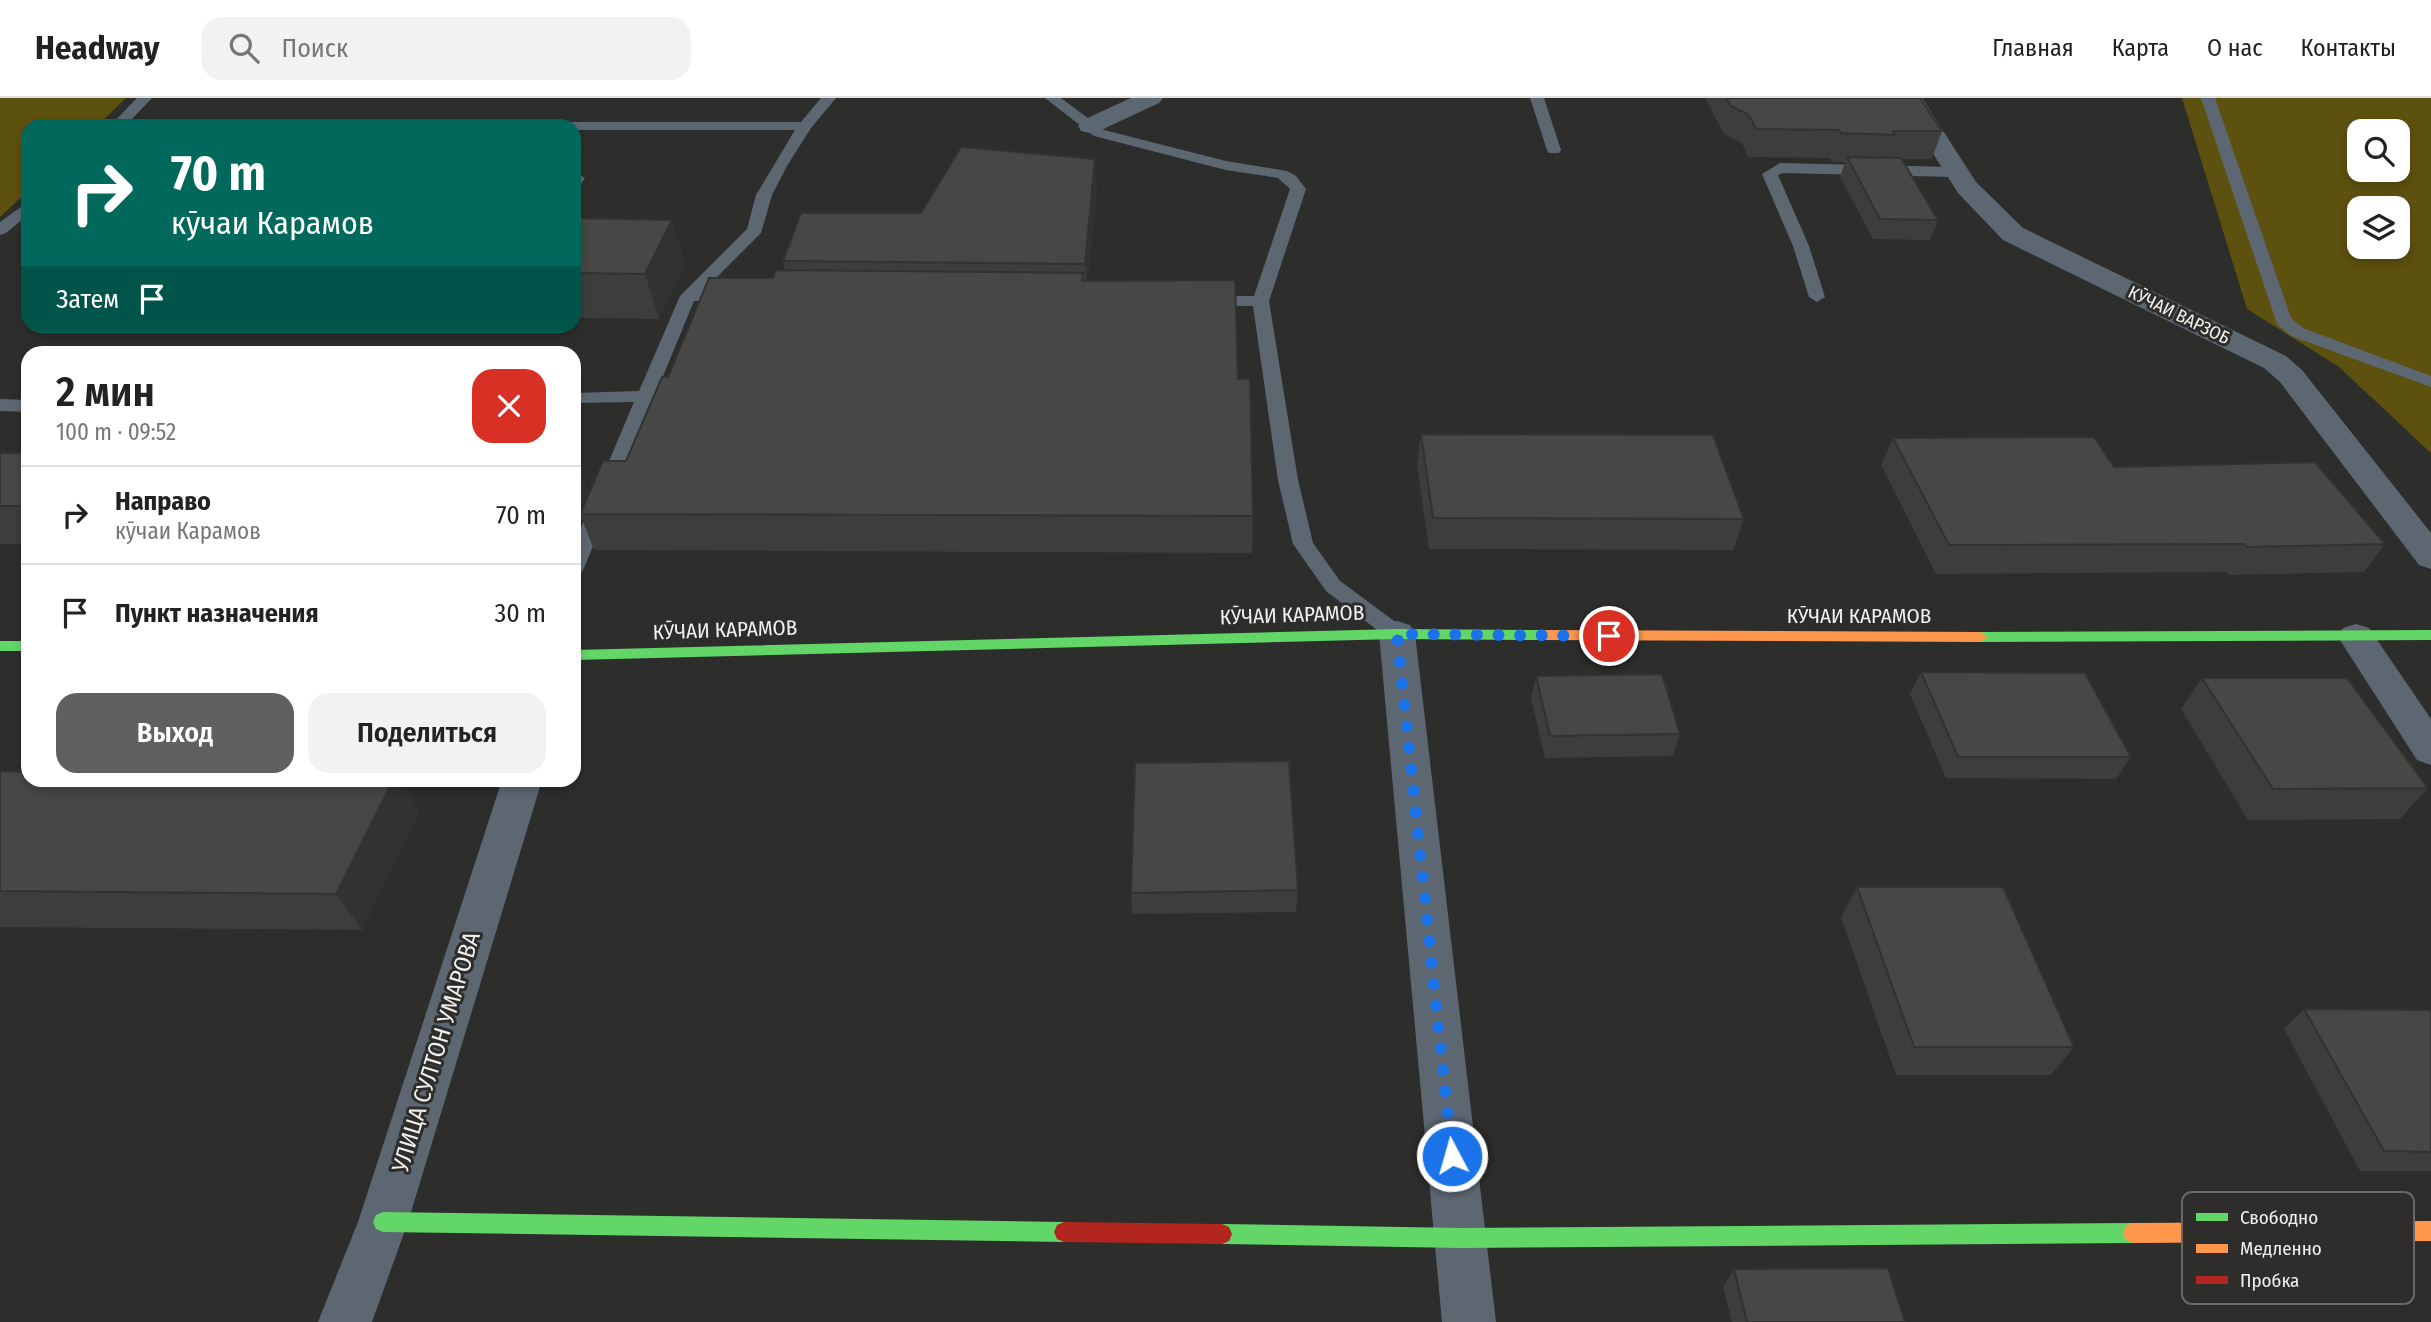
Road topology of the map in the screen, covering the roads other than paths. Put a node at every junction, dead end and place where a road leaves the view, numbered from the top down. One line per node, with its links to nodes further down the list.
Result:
1 (145, 98): 8 (lane)
2 (829, 98): 9 (lane)
3 (1052, 98): 11 (lane)
4 (1150, 98): 11 (street)
5 (1537, 98): 12 (lane)
6 (1910, 98): 13 (street, КӮЧАИ ВАРЗОБ)
7 (2208, 98): 22 (lane)
8 (124, 119)
9 (805, 125): 10 (lane); 17 (lane)
10 (581, 126)
11 (1090, 126): 21 (lane)
12 (1555, 150)
13 (1953, 172): 19 (lane); 28 (street, КӮЧАИ ВАРЗОБ)
14 (21, 213): 15 (lane)
15 (1, 229): 16 (lane)
16 (21, 229)
17 (688, 296): 18 (lane); 23 (lane)
18 (744, 296)
19 (1817, 297)
20 (1191, 301): 21 (lane)
21 (1261, 301): 29 (lane)
22 (2431, 382)
23 (648, 396): 24 (lane); 27 (lane)
24 (581, 398)
25 (0, 405): 26 (lane)
26 (21, 406)
27 (581, 552)
28 (2431, 557)
29 (1397, 634): 31 (main road, КӮЧАИ КАРАМОВ); 34 (main road, КӮЧАИ КАРАМОВ); 39 (street)
30 (2431, 635): 31 (main road, КӮЧАИ КАРАМОВ)
31 (2356, 637): 35 (street)
32 (0, 646): 33 (main road)
33 (21, 646)
34 (581, 655)
35 (2431, 750)
36 (520, 787): 37 (street, УЛИЦА СУЛТОН УМАРОВА)
37 (383, 1222): 39 (main road); 40 (street, УЛИЦА СУЛТОН УМАРОВА)
38 (2182, 1233): 39 (main road)
39 (1461, 1238): 41 (street)
40 (345, 1322)
41 (1469, 1322)

